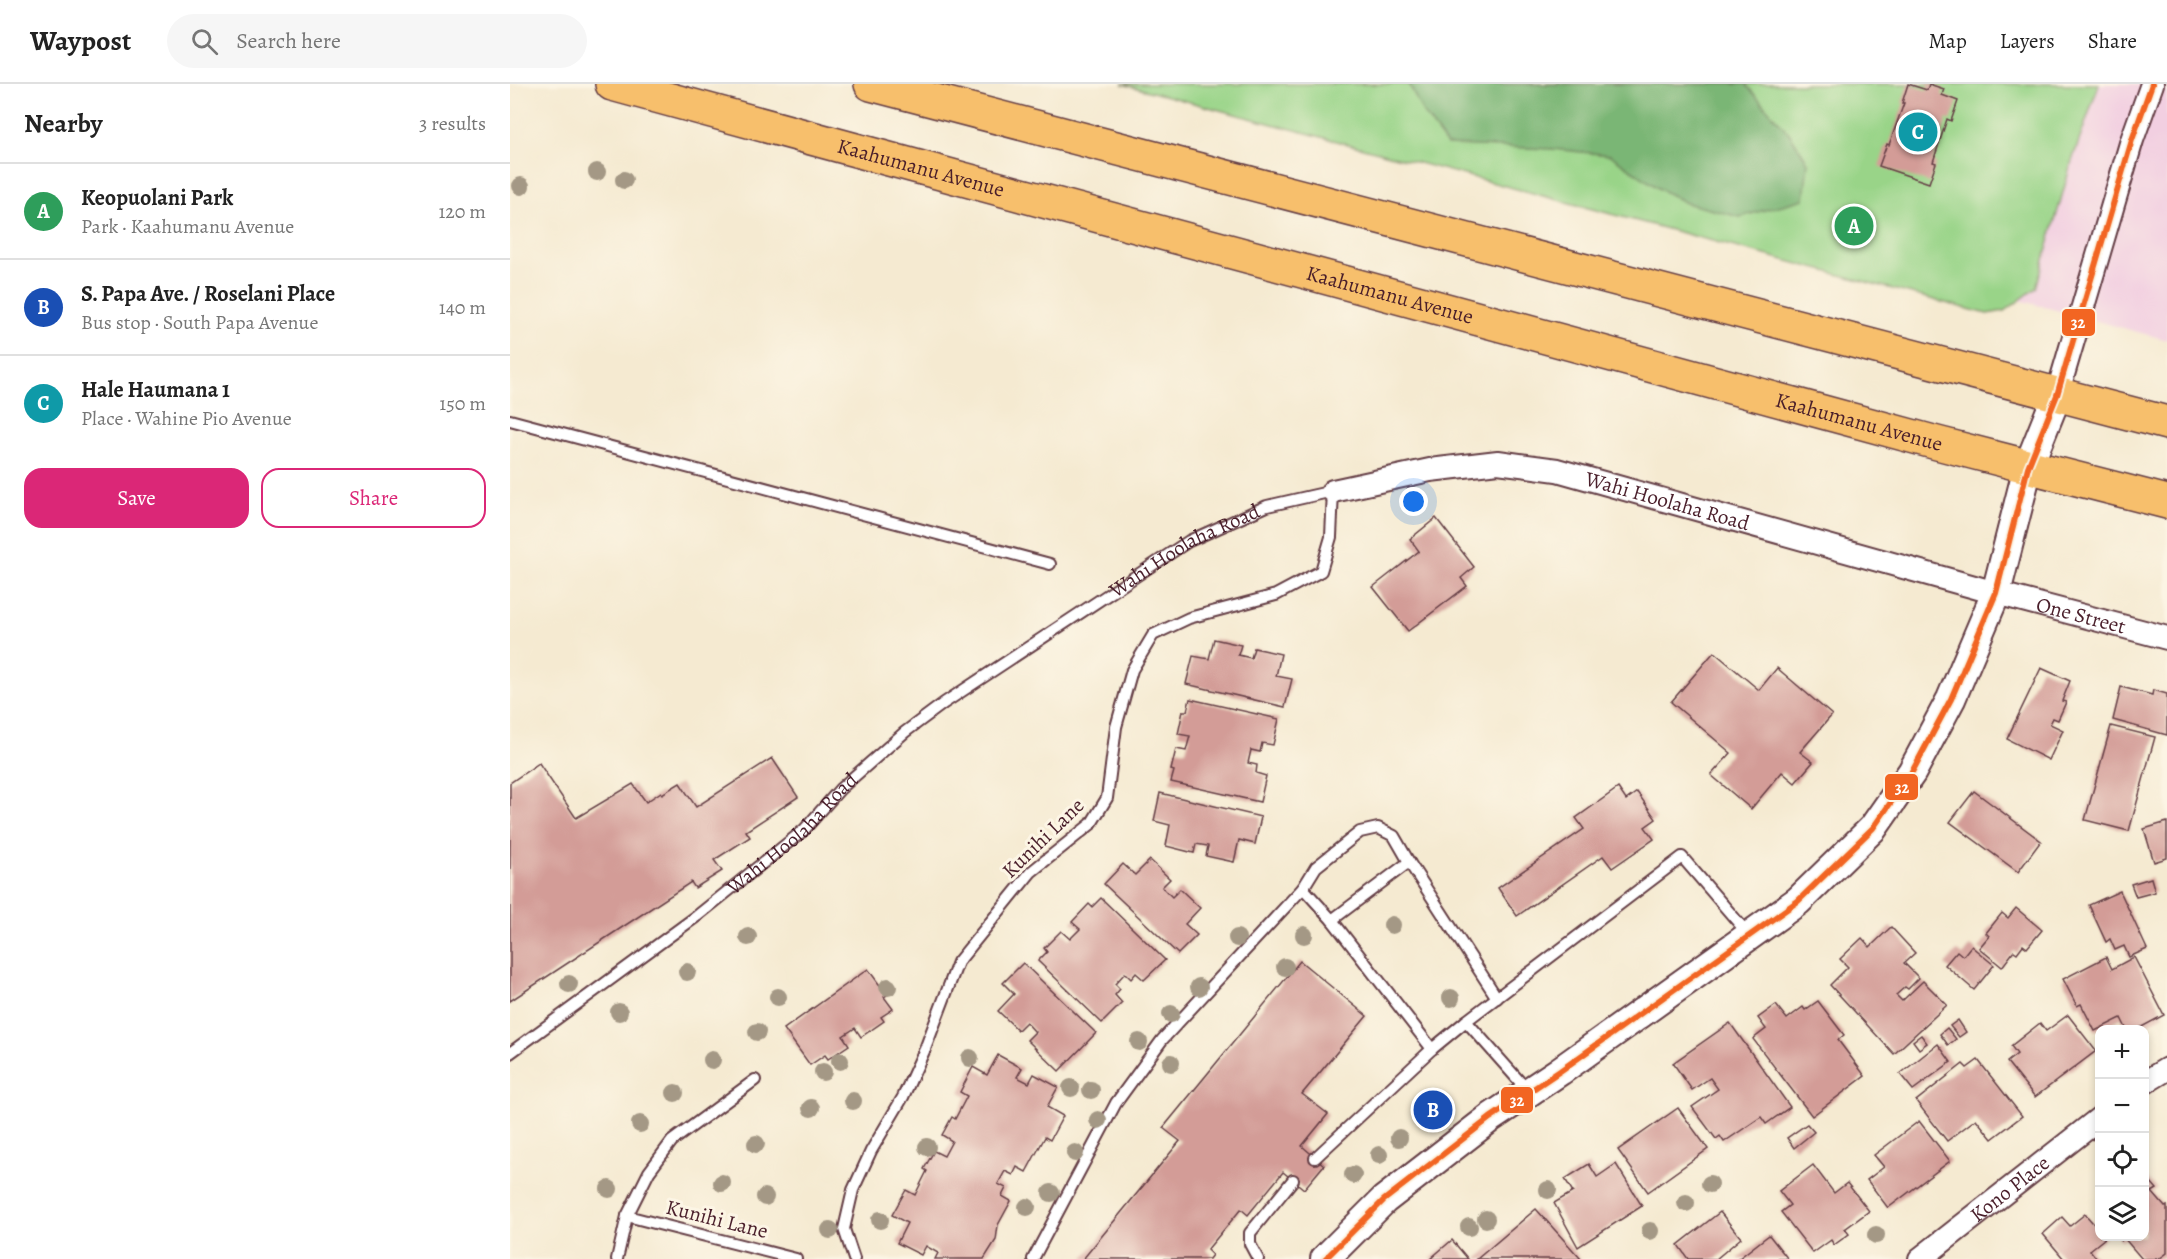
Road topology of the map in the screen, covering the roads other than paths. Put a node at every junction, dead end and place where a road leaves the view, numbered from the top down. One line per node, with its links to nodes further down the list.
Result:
1 (612, 84): 7 (main road, Kaahumanu Avenue)
2 (871, 84): 4 (main road)
3 (2152, 84): 4 (street)
4 (2057, 395): 6 (main road); 7 (street)
5 (510, 420): 10 (lane)
6 (2167, 423)
7 (2028, 467): 9 (main road, Kaahumanu Avenue); 11 (street)
8 (1333, 491): 11 (street, Wahi Hoolaha Road); 20 (lane, Wahi Hoolaha Road); 31 (lane, Kunihi Lane)
9 (2167, 502)
10 (1050, 564)
11 (1996, 593): 12 (street, One Street); 16 (street)
12 (2167, 638)
13 (1409, 862): 14 (lane); 15 (lane); 17 (lane)
14 (1303, 888): 15 (lane); 32 (lane)
15 (1332, 920): 19 (lane)
16 (1749, 935): 17 (lane); 24 (street)
17 (1497, 998): 18 (lane)
18 (1466, 1021): 19 (lane); 24 (lane)
19 (1432, 1049): 26 (lane)
20 (510, 1053)
21 (2167, 1069): 23 (street)
22 (755, 1080): 28 (lane)
23 (2149, 1080)
24 (1529, 1092): 34 (street)
25 (2095, 1122): 35 (street, Kono Place)
26 (1315, 1158)
27 (1293, 1180): 33 (lane)
28 (627, 1216): 29 (lane); 30 (lane, Kunihi Lane)
29 (617, 1259)
30 (796, 1259)
31 (854, 1259)
32 (1033, 1259)
33 (1257, 1259)
34 (1325, 1259)
35 (1920, 1259)

